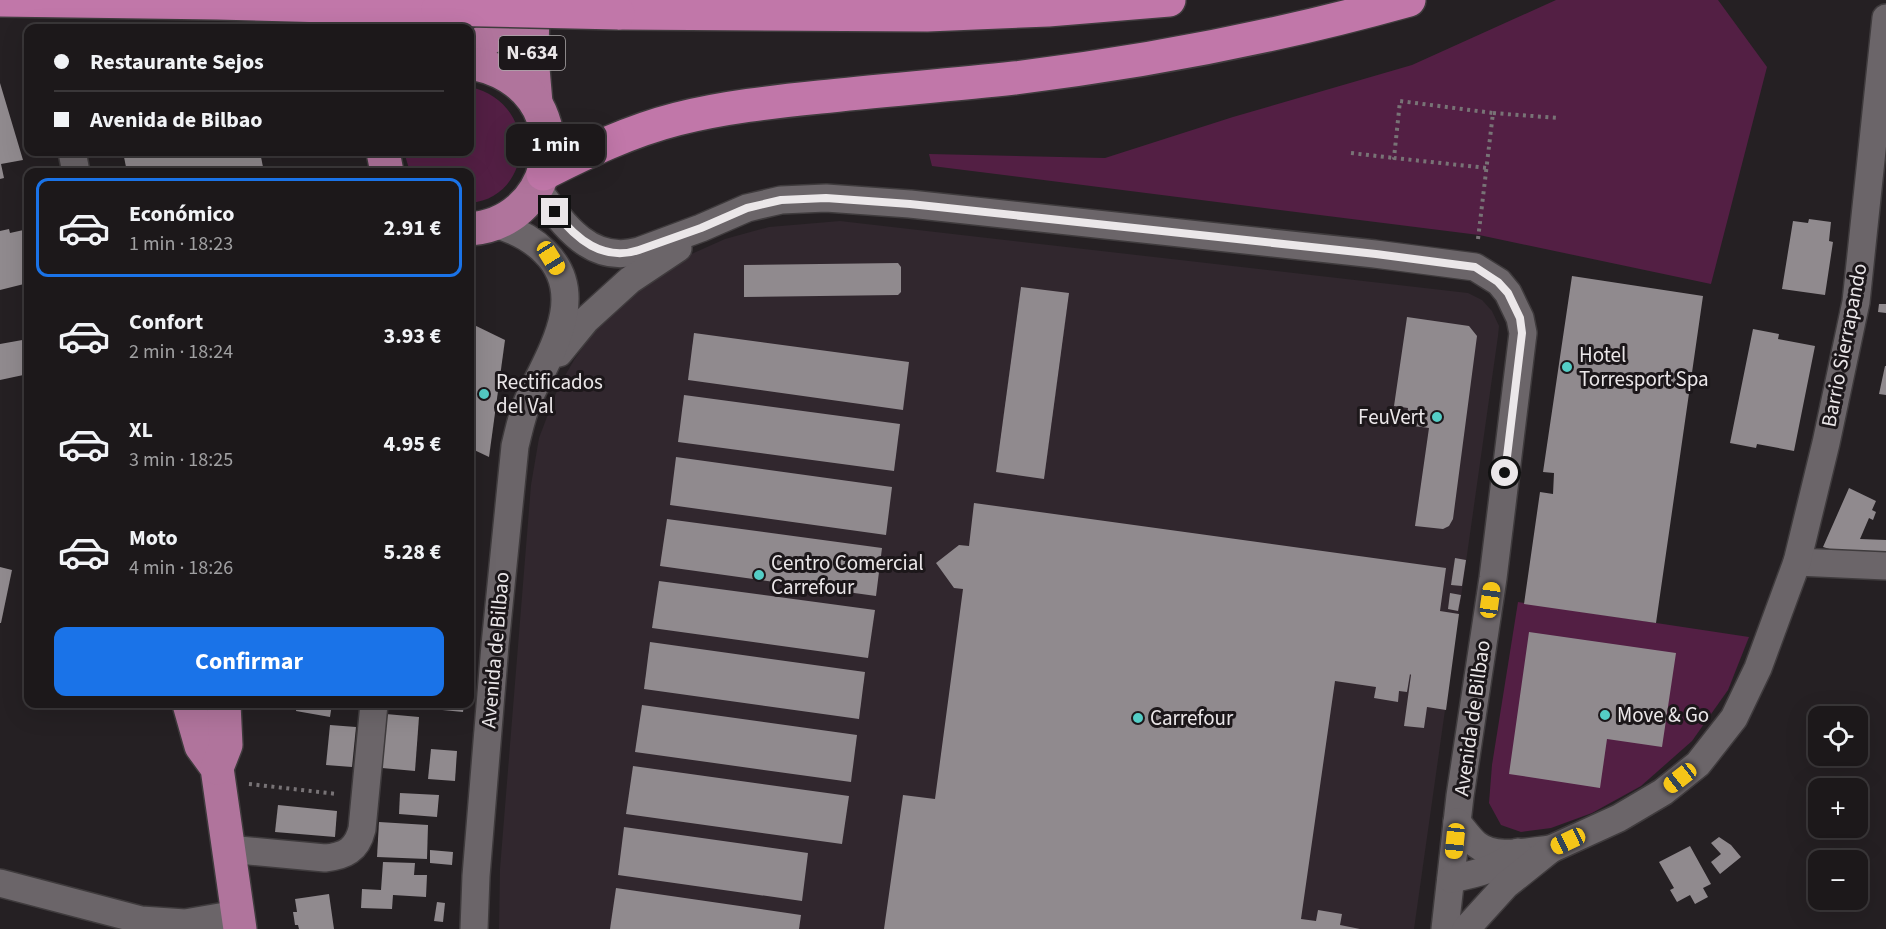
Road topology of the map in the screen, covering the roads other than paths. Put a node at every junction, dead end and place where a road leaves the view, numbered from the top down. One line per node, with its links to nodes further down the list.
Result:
1 (0, 0): 2 (highway, bridge)
2 (1169, 0)
3 (1409, 0): 9 (highway)
4 (534, 1): 6 (highway, N-634); 8 (highway, N-634)
5 (1886, 18): 13 (street, Barrio Sierrapando)
6 (474, 49)
7 (474, 64): 8 (highway, N-634)
8 (536, 103): 9 (highway, N-634)
9 (540, 181): 10 (highway); 11 (street, Avenida de Bilbao)
10 (481, 227): 12 (street, Avenida de Bilbao)
11 (701, 228): 12 (street, Avenida de Bilbao); 19 (street, Avenida de Bilbao)
12 (540, 377): 26 (street, Avenida de Bilbao)
13 (1797, 562): 14 (street); 21 (street, Barrio Sierrapando)
14 (1886, 566)
15 (190, 708): 18 (highway)
16 (224, 708): 18 (highway)
17 (374, 708): 20 (street)
18 (218, 774): 20 (highway)
19 (1457, 822): 22 (street, Barrio Sierrapando); 23 (street)
20 (228, 849): 25 (highway)
21 (1551, 849): 22 (street, Barrio Sierrapando); 28 (street, Barrio Sierrapando)
22 (1518, 852): 23 (street, Barrio Sierrapando)
23 (1451, 879): 27 (street)
24 (0, 883): 25 (street)
25 (239, 922)
26 (474, 929)
27 (1445, 929)
28 (1466, 929)

